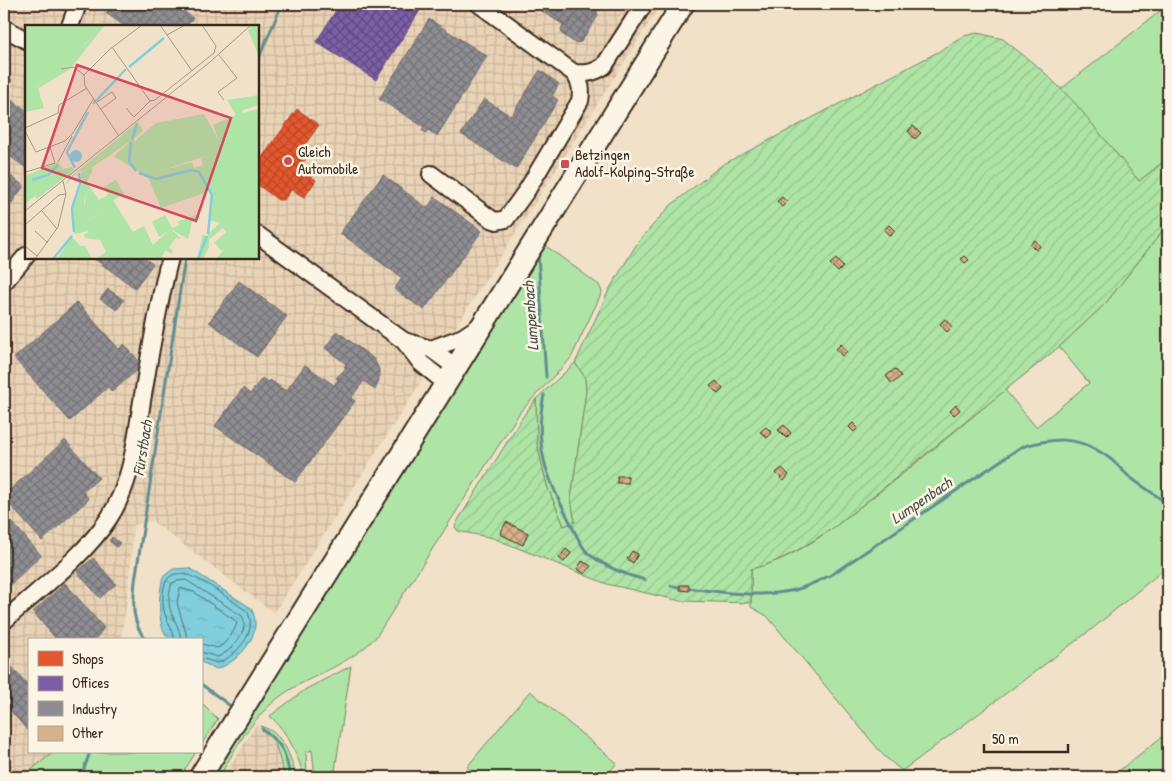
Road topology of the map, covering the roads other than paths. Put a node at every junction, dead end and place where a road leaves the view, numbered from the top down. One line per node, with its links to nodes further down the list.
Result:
1 (78, 4): 5 (street)
2 (479, 4): 8 (street)
3 (644, 4): 8 (street)
4 (683, 4): 14 (main road)
5 (70, 25)
6 (4, 28): 7 (street)
7 (25, 39)
8 (574, 73): 9 (street)
9 (431, 174)
10 (259, 236): 15 (street)
11 (25, 257): 13 (street)
12 (170, 259): 18 (street)
13 (4, 282)
14 (484, 323): 16 (street); 17 (main road)
15 (404, 341): 16 (street); 17 (street)
16 (432, 348): 17 (street)
17 (452, 376): 19 (main road)
18 (4, 620)
19 (200, 777)

